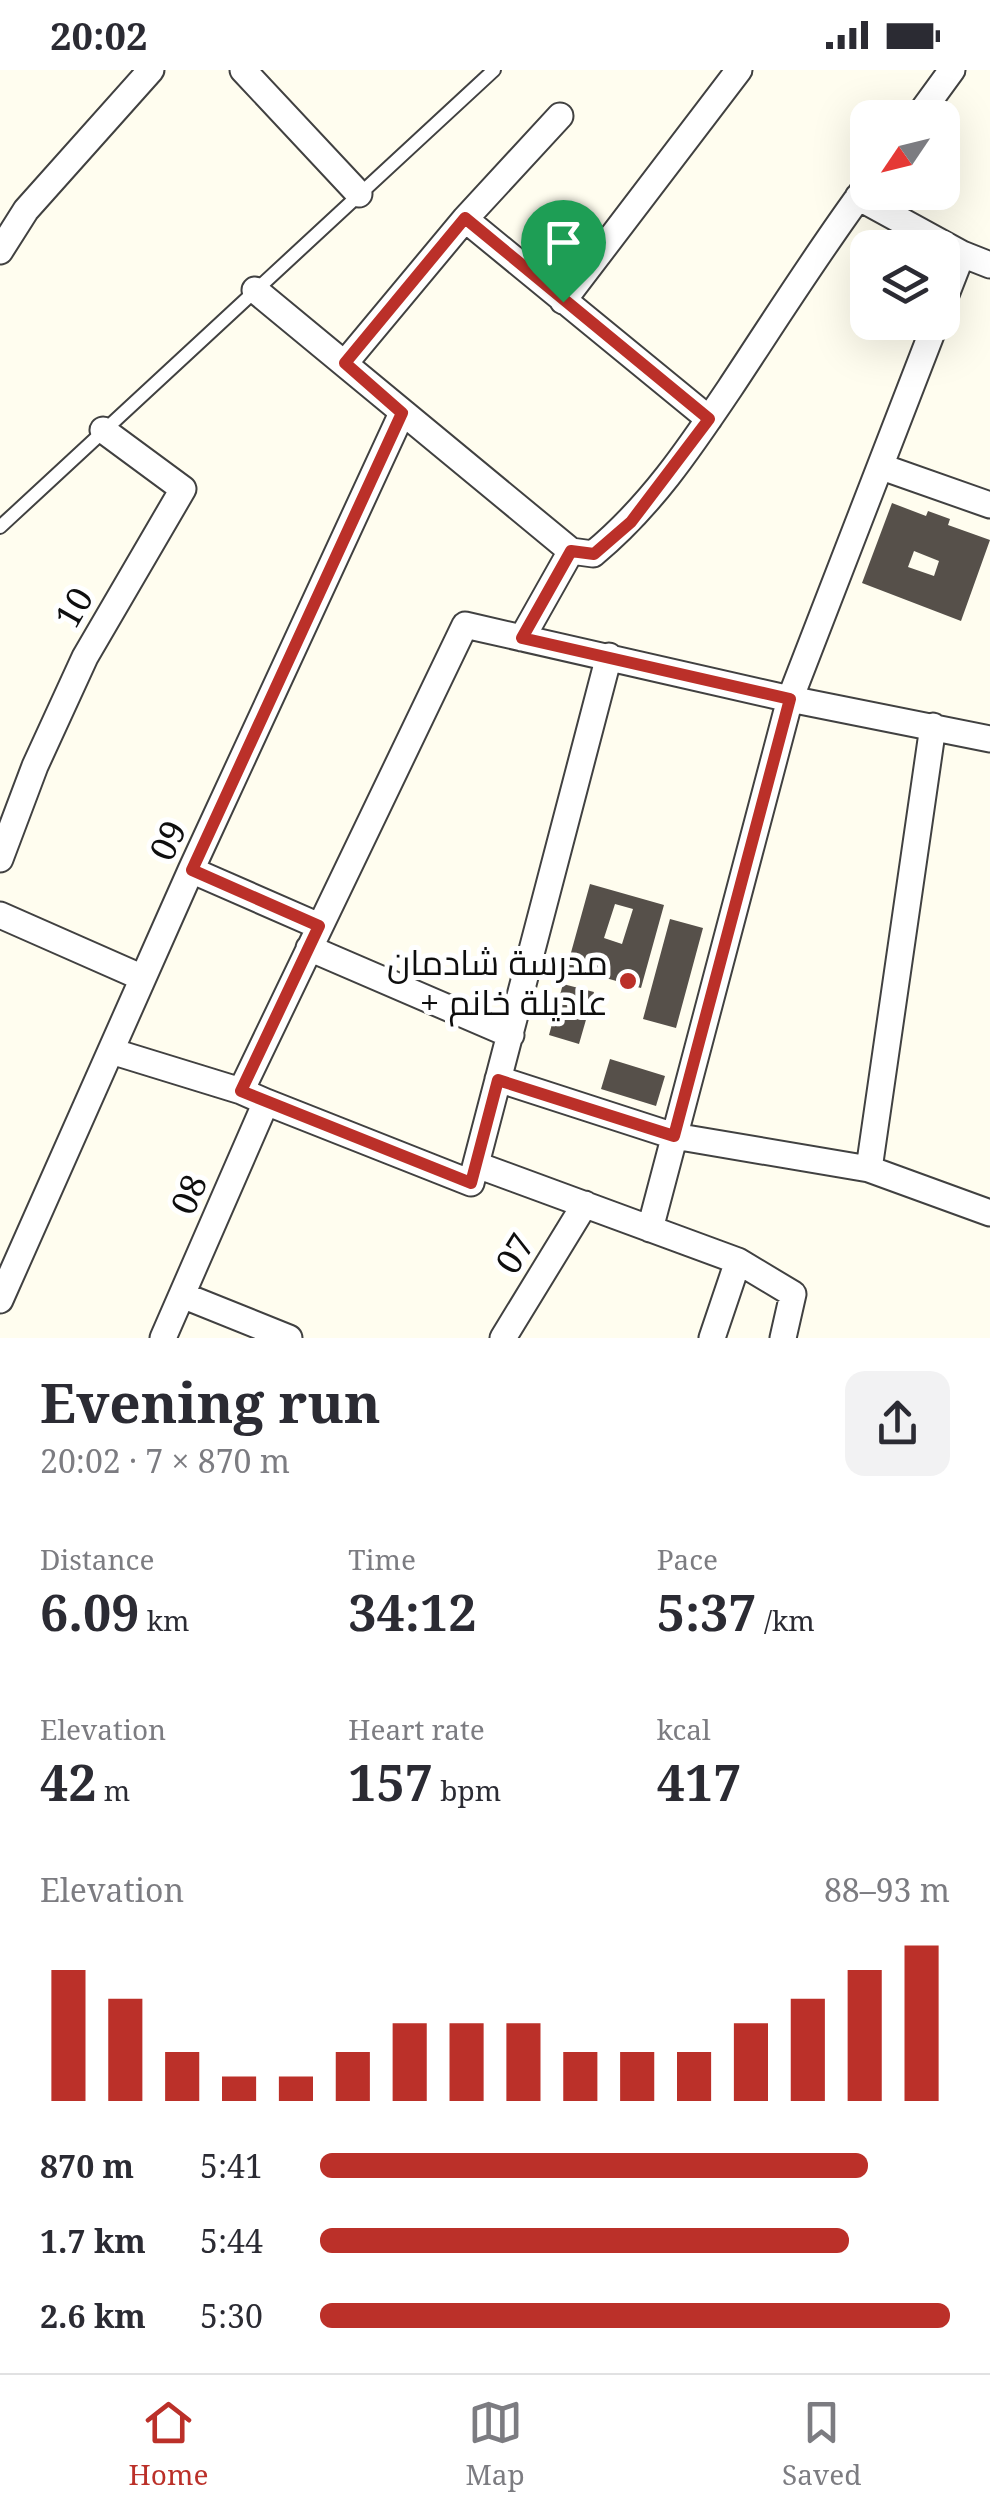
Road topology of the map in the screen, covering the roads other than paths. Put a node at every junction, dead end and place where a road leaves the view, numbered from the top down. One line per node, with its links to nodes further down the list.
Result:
1 (151, 70): 12 (street)
2 (243, 70): 8 (street)
3 (494, 70): 8 (lane)
4 (739, 70): 17 (street)
5 (952, 70): 6 (street)
6 (930, 100)
7 (560, 116): 11 (street)
8 (359, 194): 16 (lane)
9 (850, 210): 21 (street)
10 (893, 210): 13 (street)
11 (465, 218): 17 (street); 19 (street)
12 (0, 251)
13 (962, 254): 14 (street); 15 (street)
14 (960, 259)
15 (990, 265)
16 (254, 290): 19 (street); 22 (lane)
17 (563, 302): 21 (street)
18 (929, 340): 23 (street)
19 (345, 363): 20 (street)
20 (402, 413): 26 (street); 33 (street, 09)
21 (709, 419): 26 (street)
22 (103, 430): 25 (lane); 32 (street, 10)
23 (882, 466): 24 (street); 29 (street)
24 (990, 504)
25 (0, 527)
26 (571, 551): 27 (street)
27 (522, 638): 28 (street); 35 (street)
28 (609, 656): 29 (street); 37 (street)
29 (790, 699): 30 (street); 42 (street)
30 (934, 726): 31 (street); 44 (street)
31 (990, 739)
32 (0, 859)
33 (192, 870): 35 (street); 36 (street, 09)
34 (0, 915): 36 (street)
35 (314, 937): 37 (street); 40 (street)
36 (144, 978): 38 (street, 09)
37 (511, 1035): 39 (street)
38 (111, 1051): 40 (street); 50 (street, 09)
39 (498, 1080): 42 (street); 43 (street)
40 (241, 1091): 41 (street)
41 (266, 1102): 43 (street); 49 (street, 08)
42 (674, 1136): 44 (street); 47 (street)
43 (478, 1165): 45 (street)
44 (869, 1169): 46 (street)
45 (585, 1204): 47 (street); 53 (street, 07)
46 (990, 1214)
47 (650, 1229): 48 (street)
48 (738, 1262): 54 (street); 55 (street)
49 (182, 1295): 51 (street, 08); 52 (street)
50 (0, 1300)
51 (163, 1338)
52 (289, 1338)
53 (502, 1338)
54 (712, 1338)
55 (783, 1338)

